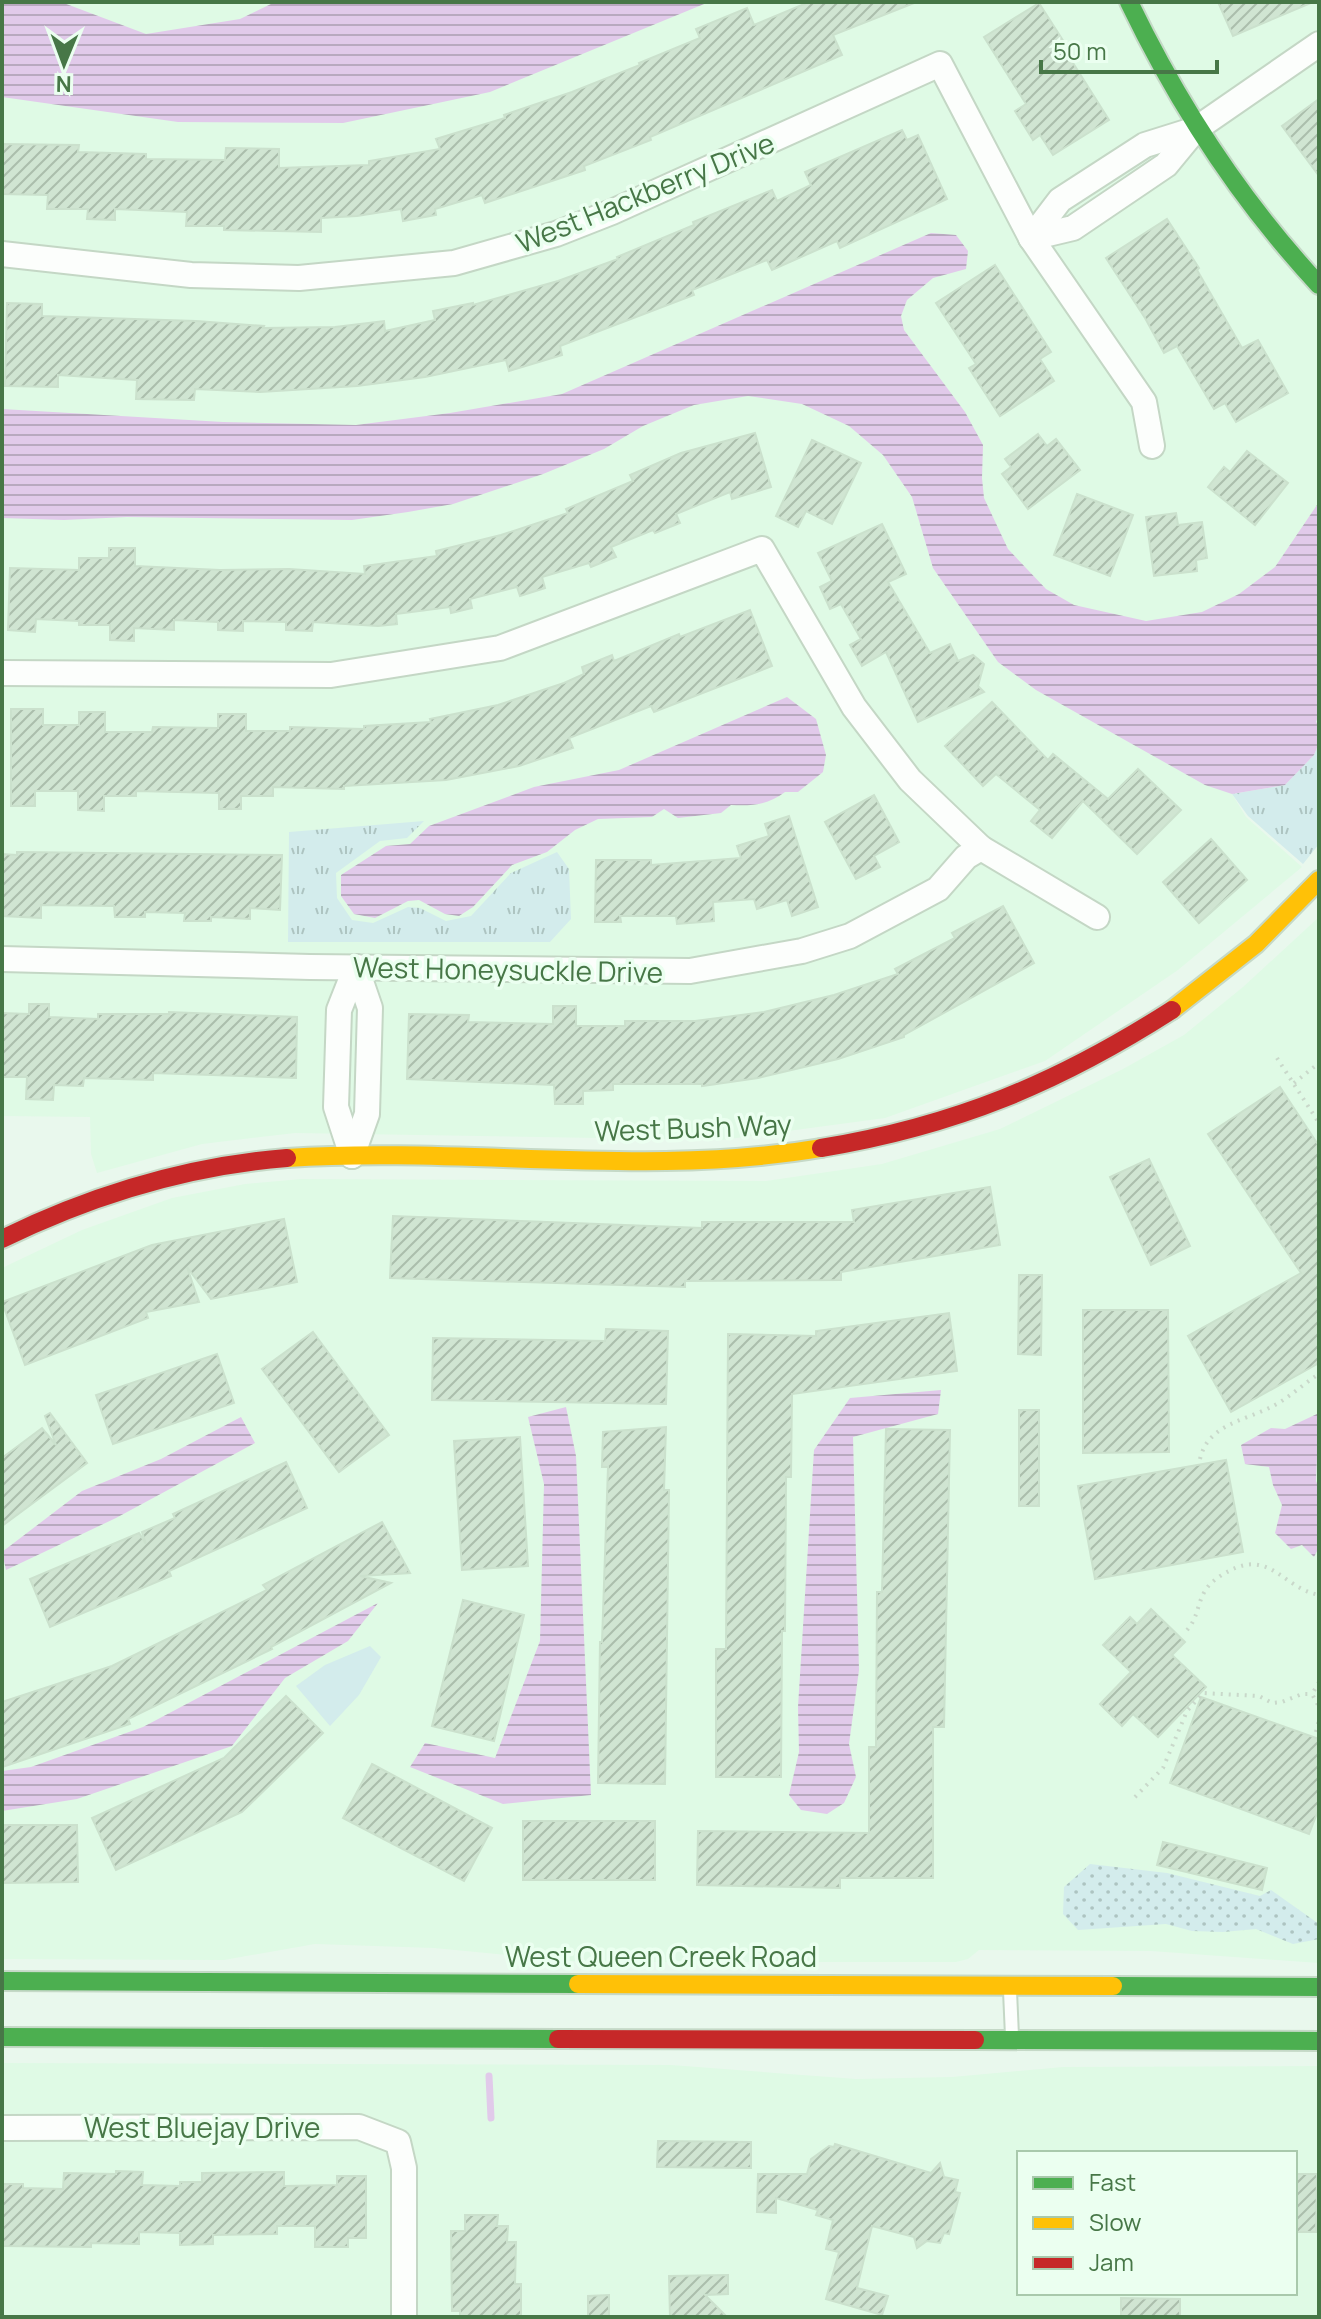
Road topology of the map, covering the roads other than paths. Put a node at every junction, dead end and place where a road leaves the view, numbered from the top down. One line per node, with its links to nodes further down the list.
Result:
1 (1129, 2): 3 (main road)
2 (1319, 44): 3 (street)
3 (1196, 129): 4 (street); 6 (main road)
4 (1031, 238): 5 (street, West Hackberry Drive); 7 (street)
5 (2, 254)
6 (1319, 285)
7 (1152, 446)
8 (2, 673): 9 (street)
9 (981, 848): 11 (street); 13 (street, West Honeysuckle Drive)
10 (1319, 880): 14 (main road, West Bush Way)
11 (1097, 917)
12 (2, 959): 13 (street, West Honeysuckle Drive)
13 (356, 967): 14 (street)
14 (352, 1156): 15 (main road, West Bush Way)
15 (2, 1239)
16 (2, 1981): 17 (main road, West Queen Creek Road)
17 (1010, 1986): 18 (main road, West Queen Creek Road); 20 (lane)
18 (1319, 1987)
19 (2, 2037): 20 (main road)
20 (1012, 2040): 21 (main road)
21 (1319, 2041)
22 (2, 2128): 23 (street, West Bluejay Drive)
23 (404, 2317)

